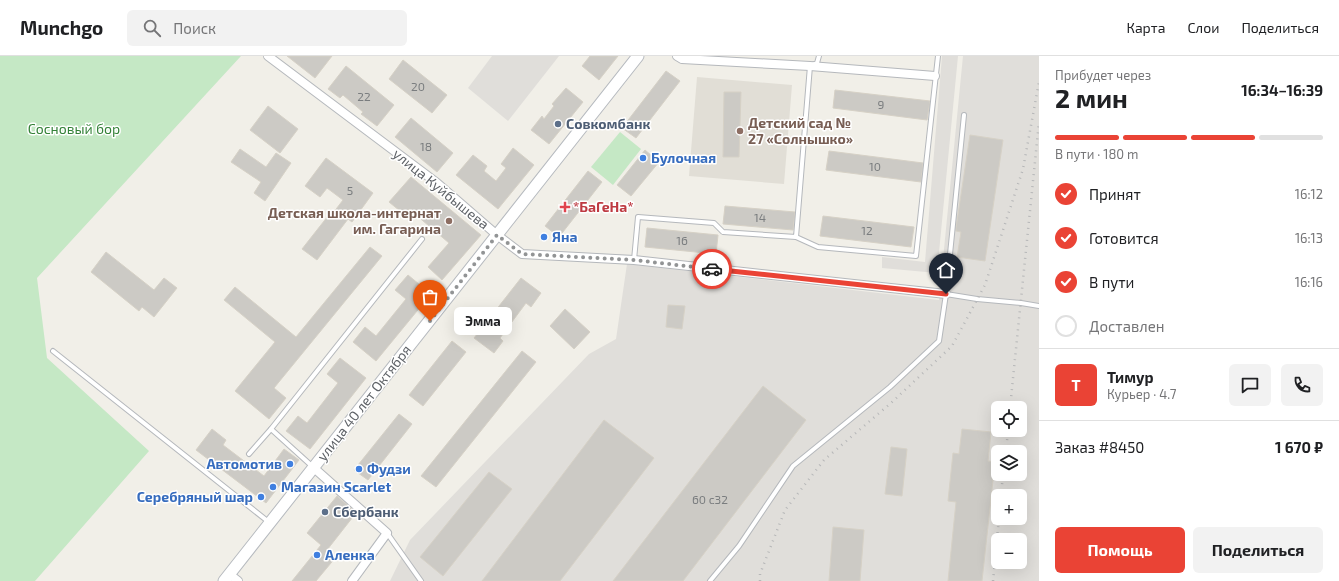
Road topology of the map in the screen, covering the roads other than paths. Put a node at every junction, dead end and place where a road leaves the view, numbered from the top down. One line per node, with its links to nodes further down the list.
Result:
1 (268, 56): 9 (street, улица Куйбышева)
2 (638, 56): 9 (main road, улица 40 лет Октября)
3 (677, 56): 6 (street)
4 (819, 56): 6 (lane)
5 (938, 56): 7 (lane)
6 (810, 66): 7 (street); 10 (lane)
7 (935, 76): 10 (lane)
8 (964, 115): 13 (lane)
9 (497, 235): 12 (street, улица Куйбышева); 18 (main road, улица 40 лет Октября)
10 (796, 238): 12 (lane)
11 (422, 239): 16 (lane)
12 (634, 260): 13 (street, улица Куйбышева)
13 (946, 294): 14 (lane); 24 (lane)
14 (1039, 306)
15 (53, 351): 19 (lane)
16 (271, 429): 17 (lane); 18 (lane)
17 (249, 454)
18 (314, 468): 19 (main road, улица 40 лет Октября); 20 (street)
19 (270, 523): 21 (main road, улица 40 лет Октября)
20 (387, 534): 22 (street); 23 (lane)
21 (231, 579)
22 (352, 581)
23 (421, 581)
24 (710, 581)

